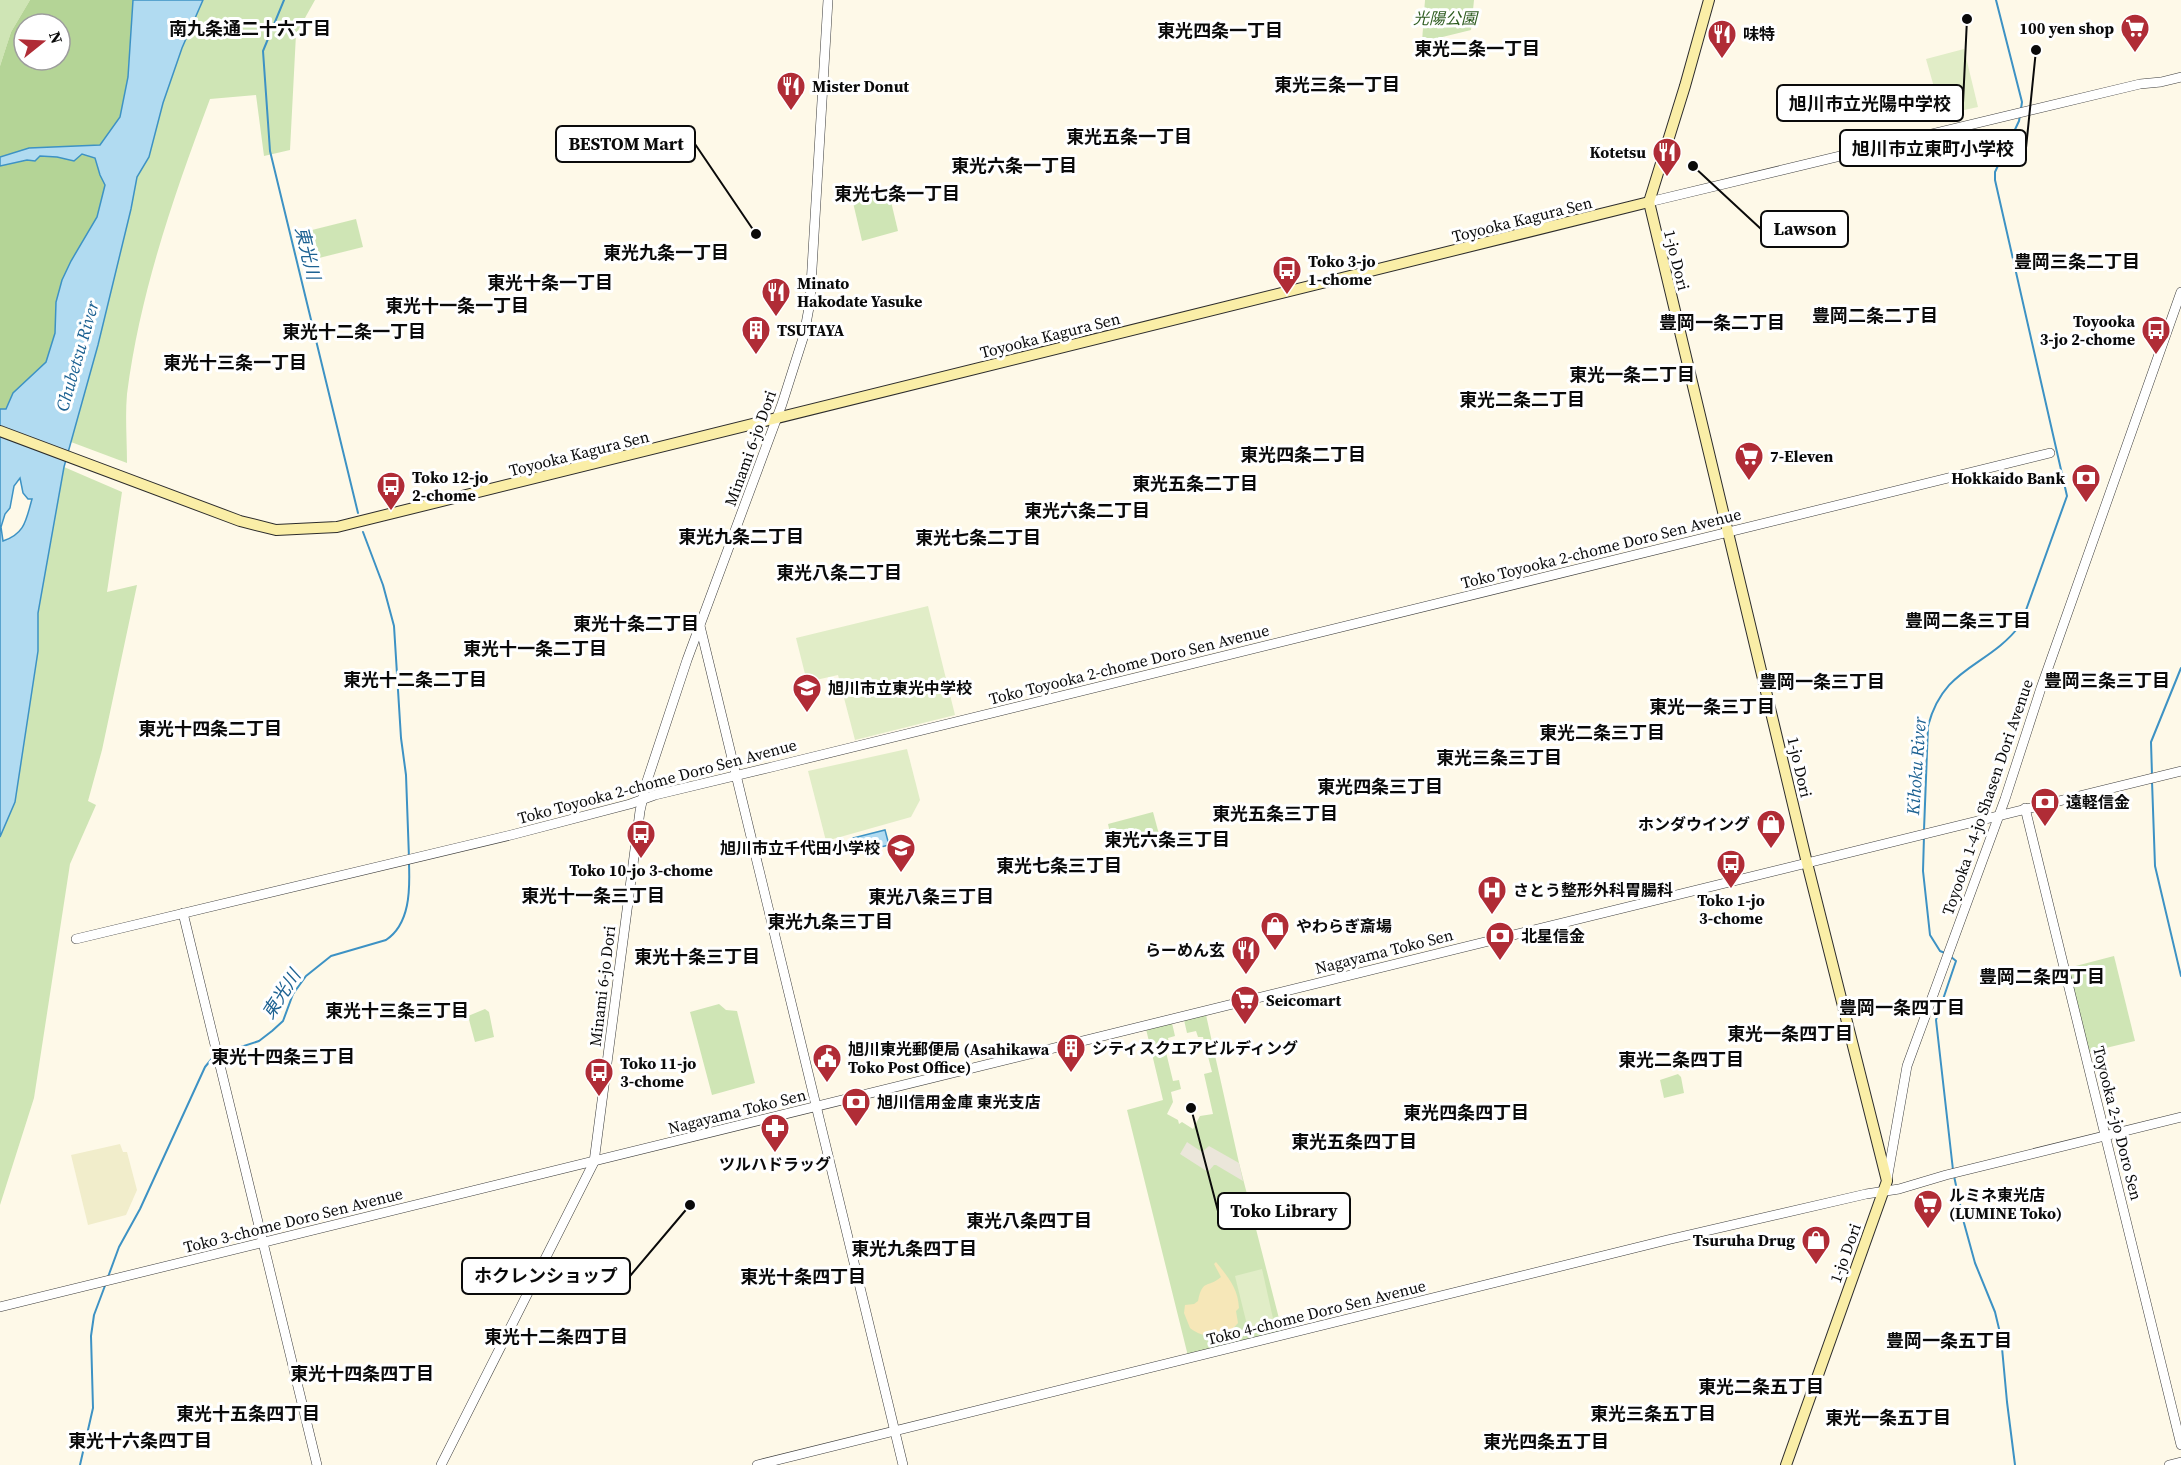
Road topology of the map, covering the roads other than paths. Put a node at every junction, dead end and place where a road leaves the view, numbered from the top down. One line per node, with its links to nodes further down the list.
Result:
1 (828, 0): 6 (street, Minami 6-jo Dori)
2 (1709, 0): 4 (main road)
3 (2181, 77): 4 (street, Toyooka Kagura Sen)
4 (1649, 202): 6 (main road, Toyooka Kagura Sen); 9 (main road, 1-jo Dori)
5 (2181, 292): 15 (street, Toyooka 1-4-jo Shasen Dori Avenue)
6 (777, 419): 7 (main road, Toyooka Kagura Sen); 10 (street, Minami 6-jo Dori)
7 (0, 431)
8 (2050, 453): 9 (street, Toko Toyooka 2-chome Doro Sen Avenue)
9 (1727, 532): 12 (street, Toko Toyooka 2-chome Doro Sen Avenue); 16 (main road, 1-jo Dori)
10 (700, 626): 12 (street); 13 (street, Minami 6-jo Dori)
11 (2181, 771): 14 (street, Nagayama Toko Sen)
12 (736, 775): 13 (street, Toko Toyooka 2-chome Doro Sen Avenue); 19 (street)
13 (642, 798): 17 (street, Toko Toyooka 2-chome Doro Sen Avenue); 22 (street, Minami 6-jo Dori)
14 (2025, 808): 15 (street, Nagayama Toko Sen); 21 (street, Toyooka 2-jo Doro Sen)
15 (1998, 816): 16 (street, Nagayama Toko Sen); 23 (street, Toyooka 1-4-jo Shasen Dori Avenue)
16 (1807, 863): 19 (street, Nagayama Toko Sen); 23 (main road, 1-jo Dori)
17 (183, 913): 18 (street, Toko Toyooka 2-chome Doro Sen Avenue); 24 (street)
18 (76, 939)
19 (816, 1106): 22 (street, Nagayama Toko Sen); 26 (street)
20 (2181, 1117): 21 (street, Toko 4-chome Doro Sen Avenue)
21 (2105, 1135): 23 (street, Toko 4-chome Doro Sen Avenue); 27 (street, Toyooka 2-jo Doro Sen)
22 (594, 1162): 24 (street, Toko 3-chome Doro Sen Avenue); 30 (street, Minami 6-jo Dori)
23 (1885, 1186): 26 (street, Toko 4-chome Doro Sen Avenue); 33 (main road, 1-jo Dori)
24 (263, 1243): 25 (street, Toko 3-chome Doro Sen Avenue); 29 (street)
25 (0, 1307)
26 (895, 1431): 31 (street, Toko 4-chome Doro Sen Avenue); 32 (street)
27 (2181, 1445)
28 (2181, 1462): 34 (street)
29 (317, 1465)
30 (441, 1465)
31 (757, 1465)
32 (903, 1465)
33 (1786, 1465)
34 (2169, 1465)

